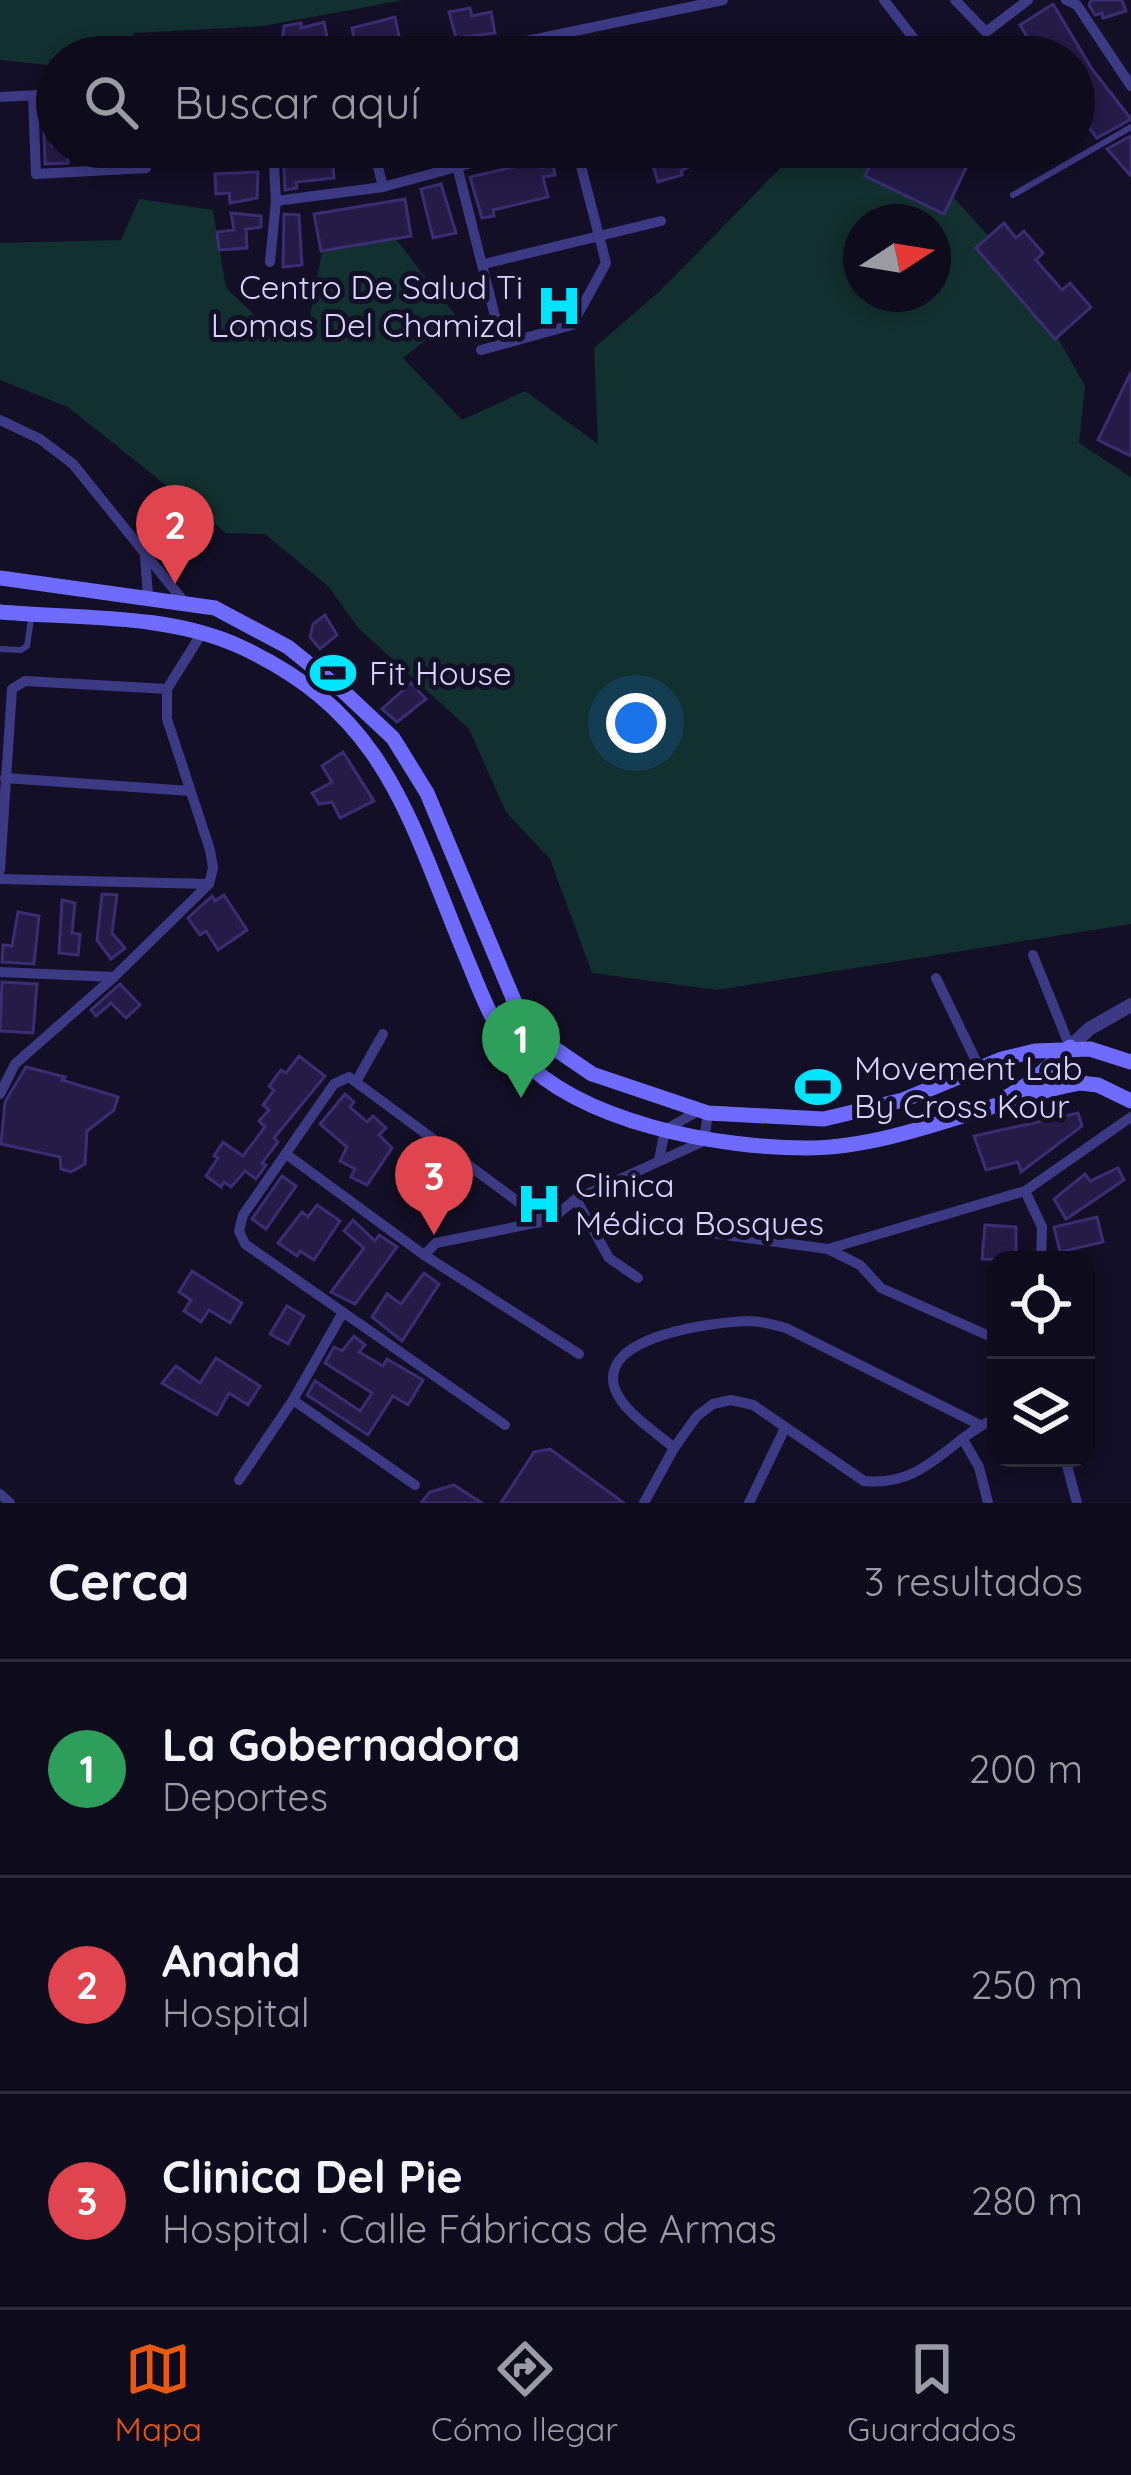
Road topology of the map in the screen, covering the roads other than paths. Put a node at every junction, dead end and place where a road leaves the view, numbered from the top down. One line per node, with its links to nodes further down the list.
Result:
1 (724, 0): 6 (street)
2 (884, 0): 8 (street)
3 (955, 0): 4 (street)
4 (1028, 0)
5 (1066, 0): 9 (street)
6 (691, 4): 7 (street)
7 (556, 36)
8 (912, 36)
9 (1131, 86)
10 (33, 96): 11 (street); 12 (street); 15 (street)
11 (36, 96)
12 (0, 97)
13 (1131, 127): 14 (lane)
14 (1095, 148)
15 (146, 168)
16 (274, 168): 24 (street)
17 (378, 168): 22 (street)
18 (451, 168): 22 (street)
19 (459, 168): 28 (street)
20 (581, 168): 26 (street)
21 (1060, 168): 23 (lane)
22 (383, 187): 24 (street)
23 (1013, 195)
24 (276, 201): 27 (street)
25 (661, 221): 26 (street)
26 (599, 236): 28 (street); 29 (street)
27 (270, 262)
28 (484, 264): 29 (street)
29 (502, 344): 30 (street)
30 (481, 350)
31 (0, 420): 32 (street)
32 (145, 554): 36 (street); 37 (street)
33 (0, 578): 34 (main road)
34 (55, 584): 35 (main road); 39 (main road)
35 (87, 588): 36 (main road); 40 (main road)
36 (148, 596): 37 (main road)
37 (185, 603): 46 (main road)
38 (0, 612): 39 (main road)
39 (39, 615): 40 (main road); 42 (lane)
40 (75, 617): 41 (main road)
41 (202, 633): 43 (street); 47 (main road)
42 (0, 649)
43 (167, 689): 44 (street); 45 (street)
44 (5, 778): 45 (street); 50 (street)
45 (190, 791): 51 (street)
46 (432, 803): 47 (main road); 48 (main road)
47 (408, 814): 49 (main road)
48 (445, 835): 49 (main road); 65 (main road)
49 (418, 842): 70 (main road)
50 (0, 874): 51 (street)
51 (209, 884): 54 (street)
52 (1033, 956): 58 (street)
53 (0, 972): 54 (street)
54 (114, 977): 61 (street)
55 (936, 978): 62 (street)
56 (1131, 1005): 58 (street)
57 (383, 1034): 63 (street)
58 (1070, 1047): 60 (main road); 62 (main road); 67 (main road)
59 (0, 1055): 61 (street)
60 (1131, 1062)
61 (15, 1064): 64 (street)
62 (980, 1069): 68 (main road)
63 (357, 1080): 72 (street); 76 (street)
64 (0, 1094)
65 (666, 1100): 68 (main road); 70 (main road)
66 (1131, 1101): 67 (main road)
67 (994, 1106): 71 (main road)
68 (703, 1112): 70 (street); 71 (street)
69 (1131, 1117): 74 (street)
70 (662, 1129): 71 (main road); 73 (street)
71 (704, 1141): 73 (street)
72 (286, 1154): 80 (street); 82 (street)
73 (659, 1160): 75 (street)
74 (1025, 1191): 78 (street); 79 (street)
75 (576, 1199): 76 (street); 81 (street)
76 (550, 1220): 80 (street)
77 (718, 1234): 78 (street)
78 (828, 1249): 83 (street)
79 (1041, 1251)
80 (424, 1255): 84 (street)
81 (638, 1278)
82 (343, 1315): 85 (street); 87 (street)
83 (987, 1335)
84 (579, 1354)
85 (292, 1400): 93 (street); 94 (street)
86 (987, 1422): 88 (street)
87 (506, 1425)
88 (980, 1425): 90 (street); 91 (street)
89 (784, 1428): 90 (street); 91 (street); 98 (street)
90 (964, 1441): 99 (street)
91 (674, 1448): 97 (street)
92 (1067, 1467): 100 (street)
93 (239, 1480)
94 (415, 1485)
95 (0, 1494): 96 (street)
96 (10, 1503)
97 (644, 1503)
98 (749, 1503)
99 (988, 1503)
100 (1077, 1503)

